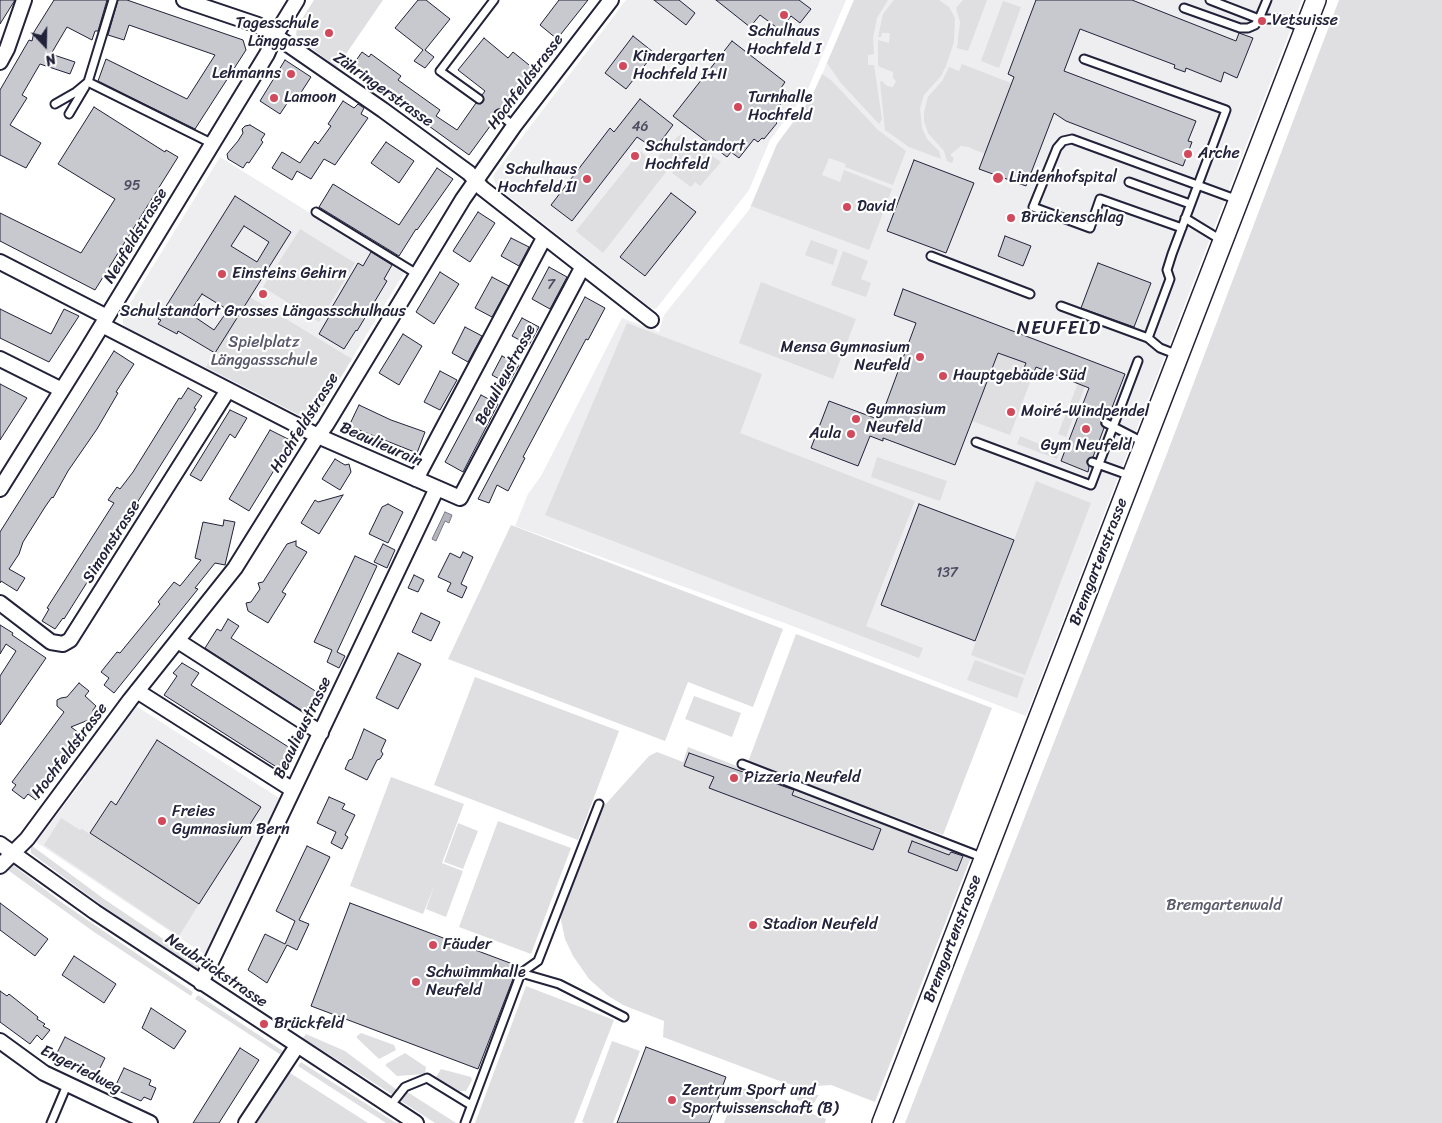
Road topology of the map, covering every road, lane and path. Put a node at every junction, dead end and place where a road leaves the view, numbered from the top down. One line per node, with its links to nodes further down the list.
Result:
1 (24, 0): 15 (street)
2 (113, 0): 16 (lane)
3 (184, 0): 13 (street, Zähringerstrasse)
4 (297, 0): 13 (street, Neufeldstrasse)
5 (494, 0): 17 (lane)
6 (611, 0): 21 (street, Hochfeldstrasse)
7 (1210, 0): 11 (lane)
8 (1267, 0): 11 (lane)
9 (1316, 0): 12 (main road, Bremgartenstrasse)
10 (1184, 8): 11 (lane)
11 (1259, 19): 12 (lane)
12 (1305, 29): 26 (main road, Bremgartenstrasse)
13 (275, 36): 22 (street, Neufeldstrasse); 23 (street, Zähringerstrasse)
14 (1084, 59): 25 (lane)
15 (0, 62)
16 (88, 82): 18 (lane); 19 (lane); 22 (lane)
17 (479, 100)
18 (55, 104)
19 (69, 114)
20 (499, 114): 21 (lane)
21 (514, 126): 23 (street, Hochfeldstrasse)
22 (213, 144): 40 (street, Neufeldstrasse)
23 (475, 180): 31 (street, Zähringerstrasse); 36 (street, Hochfeldstrasse)
24 (1129, 182): 27 (lane)
25 (1197, 186): 26 (lane); 27 (lane); 30 (lane)
26 (1238, 200): 32 (main road, Bremgartenstrasse)
27 (1190, 204): 29 (lane)
28 (316, 212): 36 (lane)
29 (1186, 218): 30 (lane); 32 (lane)
30 (1182, 228): 41 (lane)
31 (544, 238): 35 (street, Zähringerstrasse); 53 (street)
32 (1222, 240): 42 (main road, Bremgartenstrasse)
33 (931, 256): 37 (lane)
34 (0, 262): 40 (street, Beaulieurain)
35 (582, 268): 39 (street, Zähringerstrasse); 56 (street, Beaulieustrasse)
36 (417, 274): 48 (street, Hochfeldstrasse)
37 (1030, 294)
38 (1061, 306): 41 (lane)
39 (651, 320)
40 (104, 321): 45 (street, Neufeldstrasse); 46 (street, Beaulieurain)
41 (1148, 338): 42 (lane)
42 (1179, 355): 50 (main road, Bremgartenstrasse)
43 (0, 360): 45 (street)
44 (1138, 361): 47 (lane)
45 (62, 390): 55 (street, Neufeldstrasse)
46 (228, 390): 48 (street, Beaulieurain); 57 (street, Simonstrasse)
47 (1110, 425): 50 (lane); 51 (lane)
48 (318, 436): 53 (street, Beaulieurain); 58 (street, Hochfeldstrasse)
49 (976, 442): 51 (lane)
50 (1145, 443): 52 (main road, Bremgartenstrasse)
51 (1095, 463): 52 (lane)
52 (1132, 477): 66 (main road, Bremgartenstrasse)
53 (416, 479): 54 (street, Beaulieurain)
54 (437, 488): 56 (street, Beaulieurain); 60 (street, Beaulieustrasse)
55 (0, 489)
56 (460, 498)
57 (0, 603)
58 (178, 641): 59 (street, Hochfeldstrasse); 60 (street)
59 (137, 691): 62 (street); 65 (street, Hochfeldstrasse)
60 (321, 733): 62 (street, Beaulieustrasse)
61 (742, 764): 66 (lane)
62 (293, 790): 69 (street, Beaulieustrasse)
63 (599, 804): 68 (lane)
64 (0, 844): 65 (street, Neubrückstrasse)
65 (12, 854): 67 (street, Hochfeldstrasse); 69 (street, Neubrückstrasse)
66 (985, 858): 81 (main road, Bremgartenstrasse)
67 (0, 866)
68 (521, 973): 70 (lane); 74 (lane)
69 (201, 983): 72 (street, Neubrückstrasse)
70 (624, 1017)
71 (0, 1041): 73 (street, Engeriedweg)
72 (297, 1046): 75 (street, Neubrückstrasse); 78 (street)
73 (67, 1085): 76 (lane); 77 (street, Engeriedweg)
74 (471, 1105): 75 (lane); 80 (lane)
75 (390, 1106): 79 (street, Neubrückstrasse)
76 (51, 1123)
77 (150, 1123)
78 (246, 1123)
79 (416, 1123)
80 (465, 1123)
81 (882, 1123)

